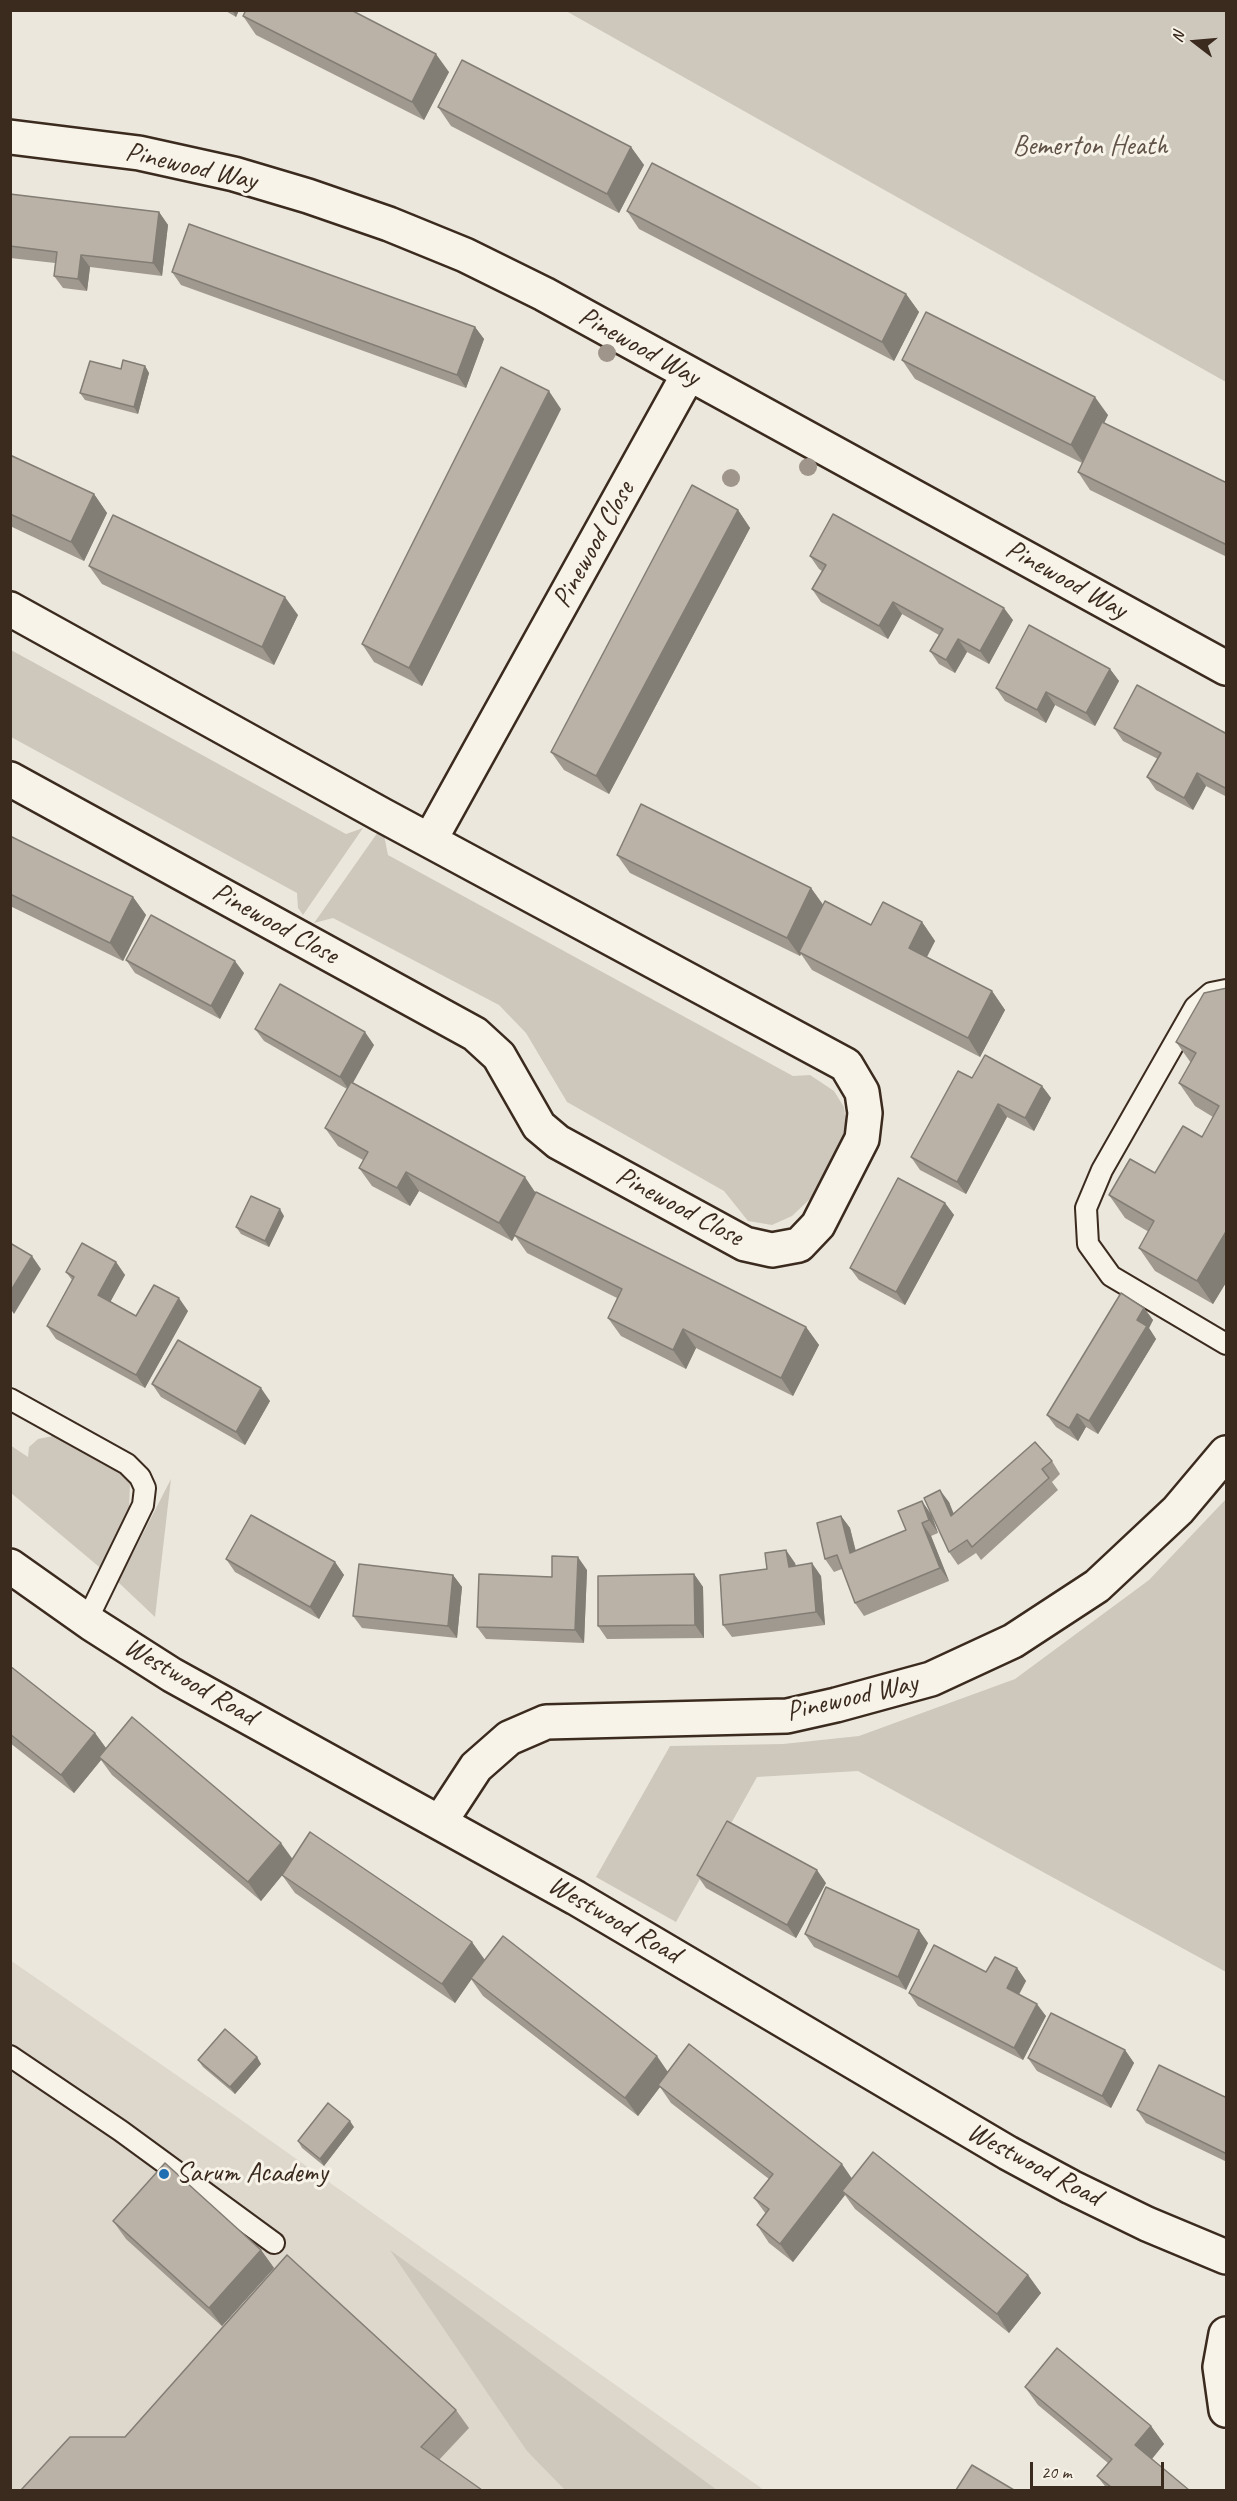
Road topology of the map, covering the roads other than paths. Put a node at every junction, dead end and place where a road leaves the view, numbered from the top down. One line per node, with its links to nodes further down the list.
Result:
1 (10, 136): 2 (street, Pinewood Way)
2 (688, 375): 4 (street, Pinewood Way); 6 (street, Pinewood Close)
3 (10, 609): 6 (street, Pinewood Close)
4 (1227, 668)
5 (10, 779): 6 (street, Pinewood Close)
6 (430, 840)
7 (1227, 990): 8 (lane)
8 (1224, 1338)
9 (10, 1399): 12 (lane)
10 (1227, 1453): 13 (street, Pinewood Way)
11 (10, 1566): 12 (street, Westwood Road)
12 (87, 1620): 13 (street, Westwood Road)
13 (440, 1822): 16 (street, Westwood Road)
14 (10, 2056): 15 (lane)
15 (274, 2243)
16 (1227, 2257)
17 (1227, 2334): 18 (street)
18 (1227, 2410)

